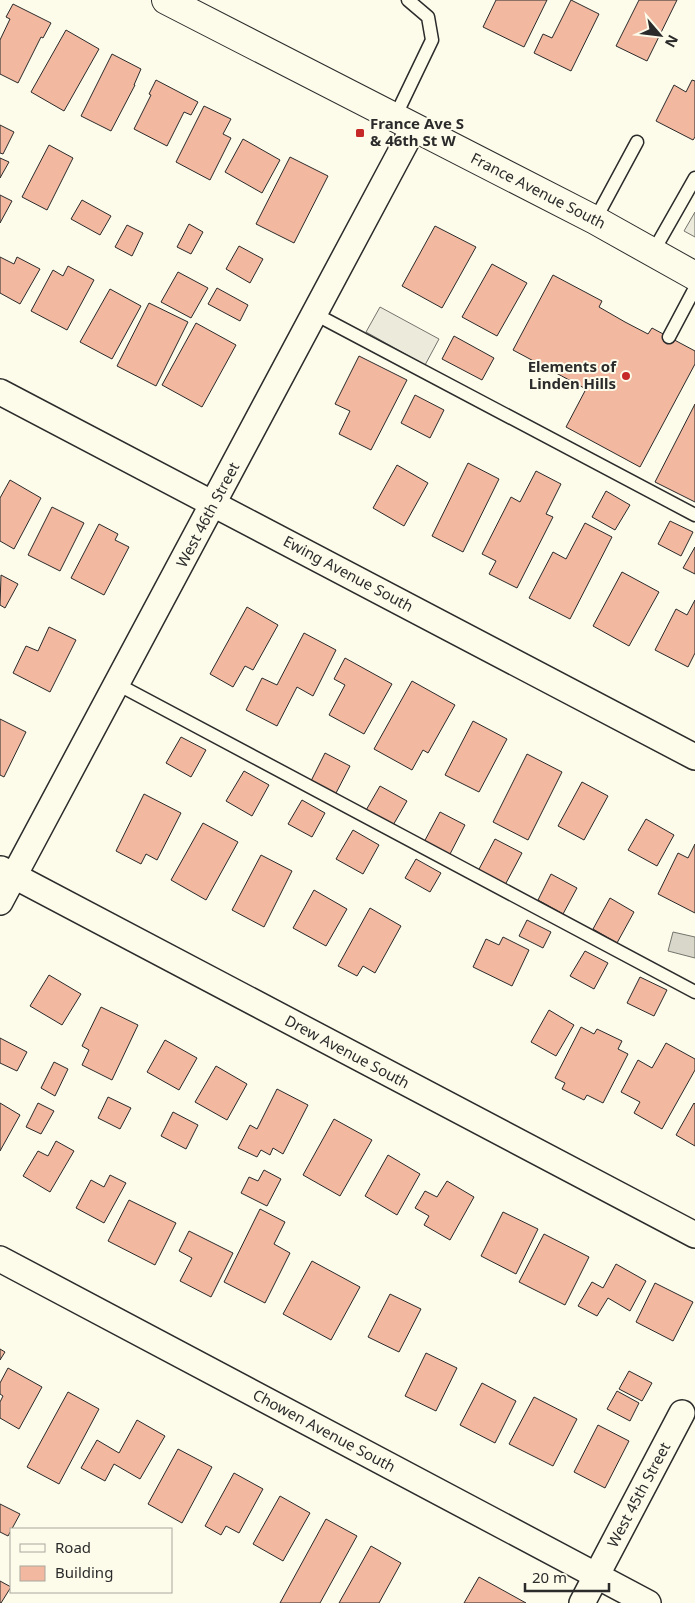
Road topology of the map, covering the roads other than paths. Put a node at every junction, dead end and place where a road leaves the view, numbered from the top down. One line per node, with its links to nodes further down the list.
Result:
1 (408, 0): 3 (lane)
2 (172, 1): 3 (main road, France Avenue South)
3 (405, 122): 6 (main road, France Avenue South); 10 (street, West 46th Street)
4 (637, 142): 6 (lane)
5 (695, 178): 7 (lane)
6 (596, 220): 7 (main road, France Avenue South)
7 (653, 252): 8 (main road, France Avenue South)
8 (695, 276)
9 (695, 288): 11 (lane)
10 (315, 314): 13 (street, West 46th Street); 14 (lane)
11 (668, 337)
12 (0, 392): 13 (street, Ewing Avenue South)
13 (214, 503): 15 (street, West 46th Street); 16 (street, Ewing Avenue South)
14 (695, 515)
15 (117, 684): 17 (street, West 46th Street); 19 (lane)
16 (695, 757)
17 (7, 872): 18 (street, West 46th Street); 20 (street, Drew Avenue South)
18 (0, 902)
19 (695, 992)
20 (695, 1235)
21 (0, 1260): 23 (street, Chowen Avenue South)
22 (689, 1412): 23 (street, West 45th Street)
23 (597, 1576): 24 (street, West 45th Street); 25 (street, Chowen Avenue South)
24 (582, 1603)
25 (648, 1603)

